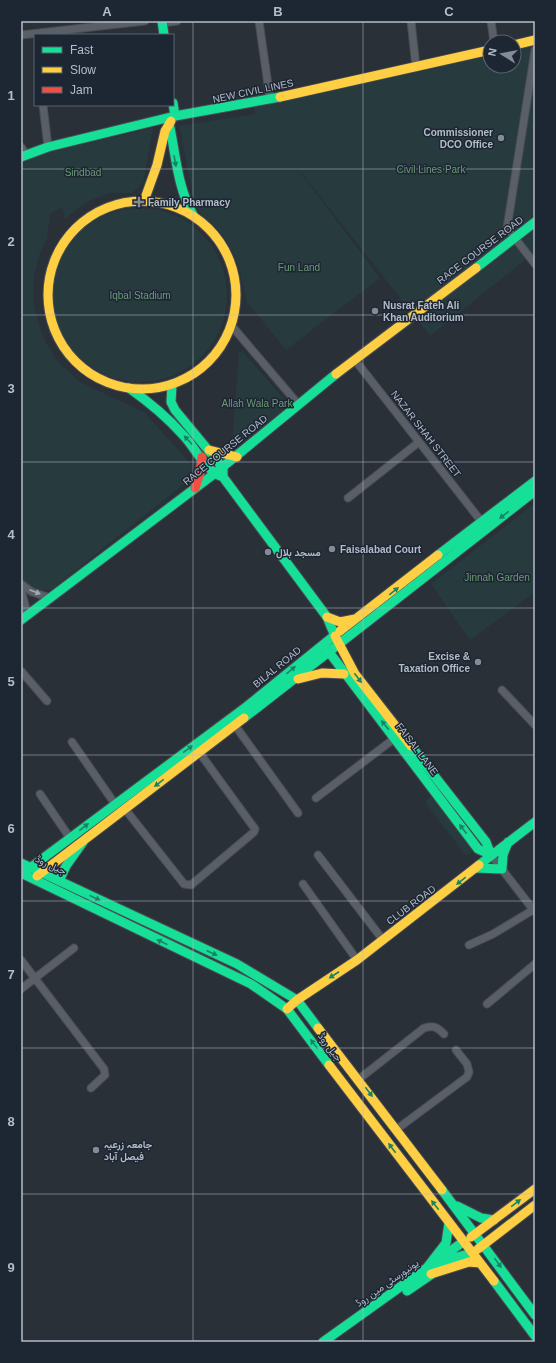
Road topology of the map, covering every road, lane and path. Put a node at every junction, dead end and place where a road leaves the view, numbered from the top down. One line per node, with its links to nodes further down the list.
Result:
1 (145, 21): 6 (street)
2 (177, 21): 7 (street)
3 (259, 21): 18 (street)
4 (411, 21): 17 (street)
5 (491, 21): 10 (street)
6 (133, 22): 8 (street)
7 (162, 22): 9 (main road)
8 (49, 34)
9 (164, 34)
10 (493, 34)
11 (21, 35): 12 (street)
12 (34, 36)
13 (535, 40): 14 (main road)
14 (522, 43)
15 (535, 50): 27 (street)
16 (482, 52): 17 (main road, NEW CIVIL LINES)
17 (416, 66): 18 (main road, NEW CIVIL LINES)
18 (270, 99): 21 (main road, NEW CIVIL LINES)
19 (43, 106): 22 (street)
20 (173, 106): 21 (main road)
21 (172, 120): 22 (main road, NEW CIVIL LINES); 24 (main road); 25 (main road, one-way to 25)
22 (48, 147): 23 (main road, NEW CIVIL LINES)
23 (23, 153)
24 (144, 201): 25 (main road); 32 (main road)
25 (194, 216): 29 (main road)
26 (535, 222): 27 (main road, RACE COURSE ROAD)
27 (514, 237): 28 (street); 30 (main road, RACE COURSE ROAD)
28 (535, 264)
29 (231, 325): 31 (main road); 33 (street)
30 (355, 360): 33 (main road, RACE COURSE ROAD); 34 (street, NAZAR SHAH STREET)
31 (172, 385): 32 (main road); 35 (main road)
32 (128, 388): 36 (main road, one-way to 32)
33 (298, 404): 37 (main road, RACE COURSE ROAD)
34 (419, 442): 44 (street); 45 (street, NAZAR SHAH STREET)
35 (209, 450): 37 (main road); 38 (main road)
36 (202, 457): 39 (main road); 42 (main road)
37 (237, 457): 38 (main road, RACE COURSE ROAD)
38 (223, 468): 39 (main road, RACE COURSE ROAD); 40 (main road)
39 (214, 474): 40 (main road); 42 (main road, RACE COURSE ROAD)
40 (223, 477): 49 (main road, FAISAL LANE)
41 (535, 480): 45 (main road, BILAL ROAD)
42 (196, 488): 48 (main road, RACE COURSE ROAD)
43 (535, 491): 52 (main road, BILAL ROAD, one-way to 52)
44 (348, 498)
45 (481, 522): 50 (main road, BILAL ROAD, one-way to 45)
46 (21, 584): 48 (street, one-way to 48)
47 (21, 589): 51 (street)
48 (51, 598): 51 (main road, RACE COURSE ROAD)
49 (327, 617): 50 (main road); 53 (main road, FAISAL LANE)
50 (360, 617): 53 (main road, BILAL ROAD)
51 (22, 620)
52 (364, 626): 53 (main road, BILAL ROAD); 56 (main road)
53 (337, 640): 54 (main road, BILAL ROAD); 55 (main road, BILAL ROAD); 56 (main road, FAISAL LANE)
54 (324, 644): 55 (main road, FAISAL LANE); 69 (main road, BILAL ROAD, one-way to 54)
55 (329, 652): 58 (main road, FAISAL LANE); 59 (main road, BILAL ROAD)
56 (344, 655): 77 (main road, FAISAL LANE, one-way to 77)
57 (21, 671): 61 (street)
58 (344, 674): 59 (main road); 64 (main road, FAISAL LANE, one-way to 58)
59 (292, 681): 62 (main road, BILAL ROAD)
60 (502, 690): 63 (street)
61 (47, 701)
62 (234, 724): 66 (main road, BILAL ROAD); 71 (street)
63 (535, 725)
64 (395, 738): 68 (street); 77 (main road, FAISAL LANE, one-way to 64)
65 (72, 742): 69 (street)
66 (199, 752): 70 (main road, BILAL ROAD, one-way to 70); 70 (street)
67 (40, 794): 73 (street)
68 (316, 798)
69 (115, 804): 73 (main road, BILAL ROAD, one-way to 69)
70 (125, 809): 74 (main road, BILAL ROAD)
71 (298, 813)
72 (535, 822): 75 (main road, CLUB ROAD)
73 (70, 838): 79 (main road, BILAL ROAD)
74 (83, 842): 82 (main road); 85 (main road)
75 (508, 842): 77 (main road, CLUB ROAD); 81 (main road)
76 (318, 855): 88 (street)
77 (491, 855): 80 (main road, CLUB ROAD); 81 (street, FAISAL LANE)
78 (21, 863): 79 (main road, جیل روڈ)
79 (30, 868): 82 (main road, جیل روڈ); 83 (main road, BILAL ROAD)
80 (476, 868): 81 (main road); 88 (main road, CLUB ROAD, one-way to 88)
81 (502, 869): 87 (street, FAISAL LANE)
82 (42, 872): 84 (main road); 85 (main road, جیل روڈ)
83 (21, 874): 84 (main road, جیل روڈ)
84 (32, 879): 98 (main road, جیل روڈ, one-way to 84)
85 (59, 881): 96 (main road, جیل روڈ, one-way to 96)
86 (303, 884): 92 (street)
87 (534, 911): 89 (street)
88 (383, 940): 92 (main road, CLUB ROAD)
89 (469, 945)
90 (74, 948): 94 (street)
91 (21, 960): 94 (street)
92 (357, 960): 96 (main road, CLUB ROAD, one-way to 96)
93 (535, 964): 97 (street)
94 (35, 978): 95 (street); 102 (street)
95 (21, 989)
96 (297, 1000): 98 (main road, CLUB ROAD); 101 (main road, جیل روڈ)
97 (487, 1004)
98 (287, 1009): 108 (main road, جیل روڈ, one-way to 98)
99 (444, 1034): 101 (street)
100 (456, 1050): 103 (street)
101 (359, 1079): 103 (main road, جیل روڈ, one-way to 103)
102 (91, 1088)
103 (397, 1130): 105 (main road, جیل روڈ)
104 (535, 1189): 107 (main road, یونیورسٹی مین روڈ, one-way to 104)
105 (452, 1203): 107 (main road); 109 (main road, جیل روڈ)
106 (535, 1205): 111 (main road, یونیورسٹی مین روڈ)
107 (494, 1220): 109 (main road, یونیورسٹی مین روڈ)
108 (448, 1223): 110 (main road, جیل روڈ); 114 (main road)
109 (476, 1234): 110 (main road, یونیورسٹی مین روڈ); 111 (main road, جیل روڈ)
110 (463, 1242): 112 (main road, جیل روڈ); 114 (main road, یونیورسٹی مین روڈ)
111 (484, 1245): 112 (main road, یونیورسٹی مین روڈ); 115 (main road, جیل روڈ, one-way to 115)
112 (472, 1253): 113 (main road, جیل روڈ); 114 (main road, یونیورسٹی مین روڈ)
113 (480, 1263): 114 (main road); 116 (main road, جیل روڈ)
114 (429, 1272): 117 (main road, یونیورسٹی مین روڈ); 118 (main road, یونیورسٹی مین روڈ)
115 (535, 1315)
116 (535, 1336)
117 (324, 1342)
118 (335, 1342)

